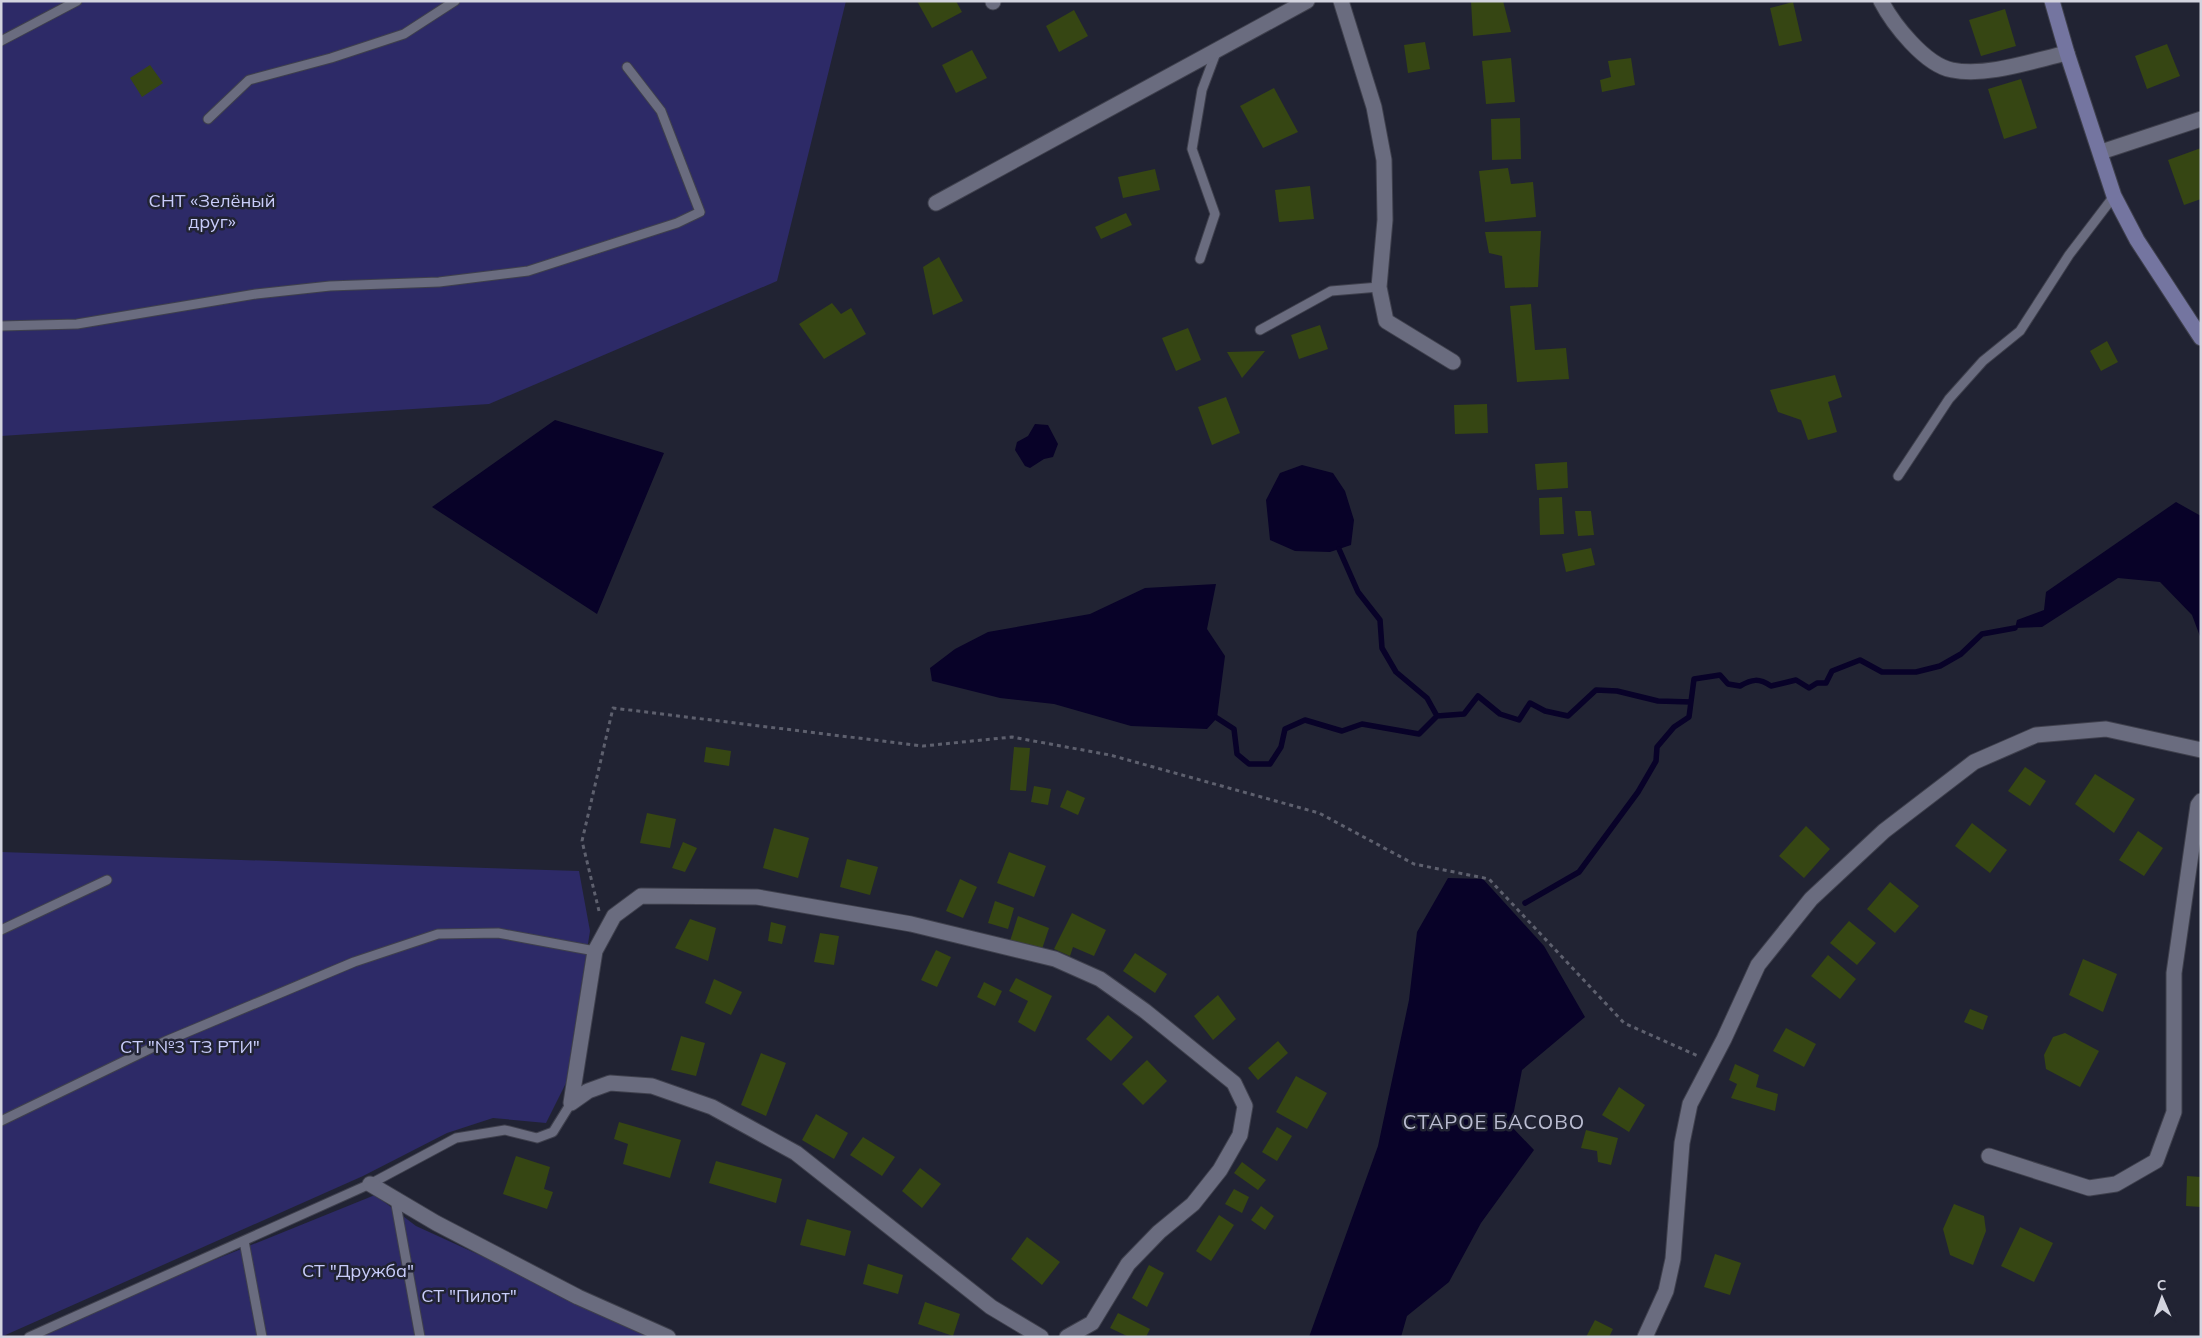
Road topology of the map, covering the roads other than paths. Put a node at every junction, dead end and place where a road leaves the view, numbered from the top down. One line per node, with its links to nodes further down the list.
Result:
1 (77, 1): 7 (lane)
2 (455, 1): 11 (lane)
3 (1307, 1): 8 (street)
4 (1341, 1): 17 (street)
5 (1881, 1): 9 (street)
6 (2052, 1): 9 (street)
7 (1, 41)
8 (1218, 50): 15 (street); 16 (lane)
9 (2067, 53): 13 (street)
10 (627, 67): 18 (lane)
11 (208, 119)
12 (2201, 119): 13 (street)
13 (2101, 152): 14 (street)
14 (2114, 196): 20 (street); 22 (lane)
15 (936, 203)
16 (1200, 259)
17 (1379, 287): 19 (lane); 21 (street)
18 (1, 326)
19 (1260, 330)
20 (2201, 338)
21 (1453, 362)
22 (1898, 476)
23 (2201, 750): 40 (street)
24 (2201, 801): 30 (street)
25 (106, 880): 26 (lane)
26 (1, 930)
27 (595, 951): 28 (street); 29 (lane); 39 (street)
28 (571, 1103): 31 (lane); 38 (street)
29 (1, 1121)
30 (1989, 1156)
31 (370, 1184): 32 (street); 33 (lane)
32 (395, 1199): 36 (lane); 37 (street)
33 (244, 1241): 34 (lane); 35 (lane)
34 (29, 1337)
35 (262, 1337)
36 (420, 1337)
37 (668, 1337)
38 (1041, 1337)
39 (1068, 1337)
40 (1645, 1337)

